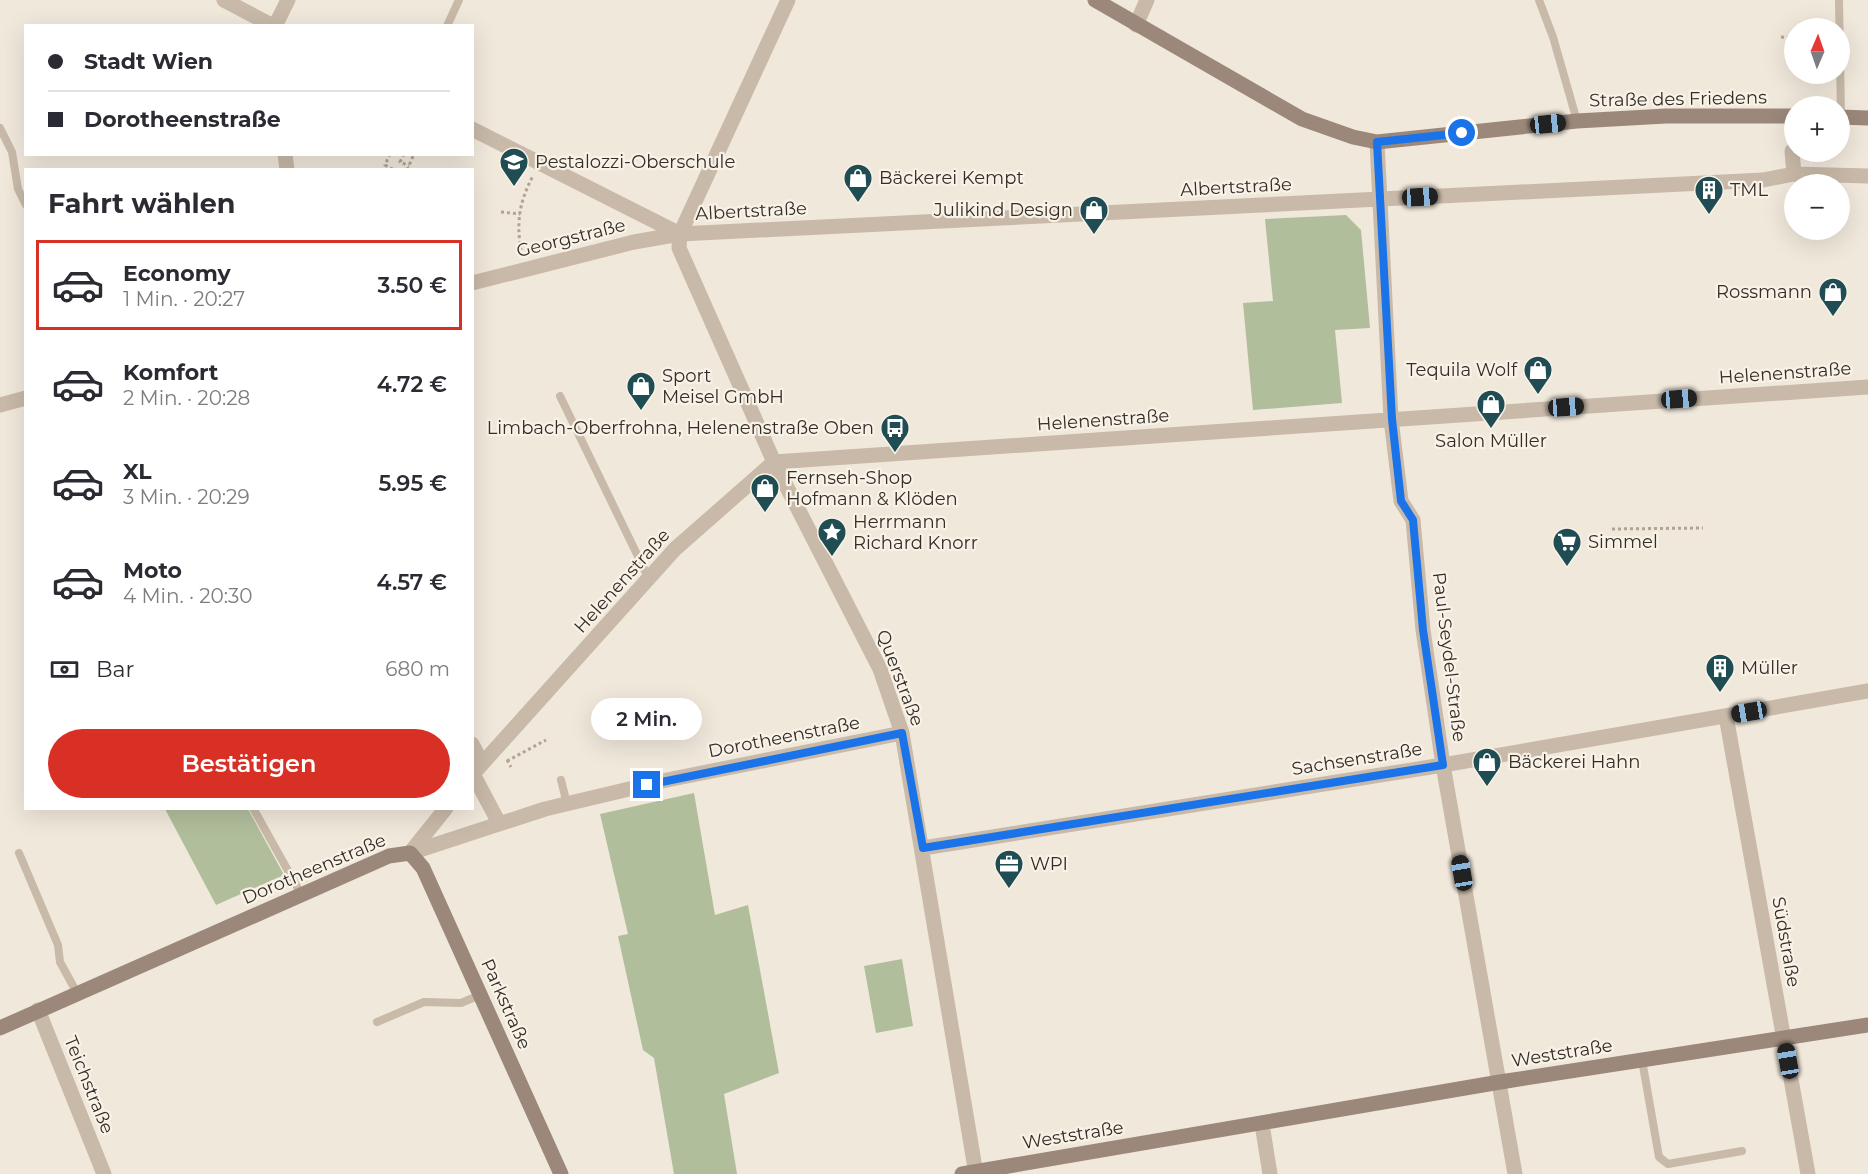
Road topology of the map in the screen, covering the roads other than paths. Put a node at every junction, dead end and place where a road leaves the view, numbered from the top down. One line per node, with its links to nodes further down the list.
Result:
1 (224, 0): 9 (street)
2 (288, 0): 10 (street)
3 (459, 0): 11 (lane)
4 (788, 0): 28 (street)
5 (1095, 0): 12 (main road, Straße des Friedens)
6 (1147, 0): 12 (street)
7 (1539, 0): 17 (lane)
8 (1839, 0): 13 (lane)
9 (270, 24)
10 (275, 24)
11 (448, 24)
12 (1136, 25): 20 (main road, Straße des Friedens)
13 (1840, 96)
14 (1784, 116): 17 (main road, Straße des Friedens)
15 (1850, 117): 16 (main road)
16 (1868, 118)
17 (1576, 121): 20 (main road, Straße des Friedens)
18 (0, 128): 27 (lane)
19 (474, 130): 28 (street)
20 (1377, 142): 26 (street, Paul-Seydel-Straße)
21 (1793, 162): 22 (street)
22 (1794, 174)
23 (1784, 176): 26 (street, Albertstraße)
24 (1850, 176): 25 (street, Albertstraße)
25 (1868, 176)
26 (1378, 200): 28 (street, Albertstraße); 34 (street, Paul-Seydel-Straße)
27 (24, 201)
28 (680, 234): 29 (street, Georgstraße); 35 (street, Querstraße)
29 (474, 282)
30 (1868, 387): 34 (street, Helenenstraße)
31 (560, 396): 36 (lane)
32 (24, 399): 33 (street)
33 (0, 405)
34 (1392, 419): 35 (street, Helenenstraße); 40 (street, Paul-Seydel-Straße)
35 (774, 462): 36 (street, Helenenstraße); 39 (street, Querstraße)
36 (649, 579): 41 (street, Helenenstraße)
37 (1868, 692): 38 (street, Sachsenstraße)
38 (1726, 716): 40 (street, Sachsenstraße); 57 (street, Südstraße)
39 (902, 733): 43 (street, Dorotheenstraße); 47 (street, Querstraße)
40 (1443, 765): 47 (street, Sachsenstraße); 59 (street, Paul-Seydel-Straße)
41 (476, 770): 46 (street)
42 (561, 780): 43 (lane)
43 (567, 804): 46 (street, Dorotheenstraße)
44 (254, 810): 50 (lane)
45 (444, 810): 49 (street)
46 (499, 823): 49 (street, Dorotheenstraße)
47 (923, 848): 62 (street, Querstraße)
48 (19, 853): 51 (lane)
49 (410, 853): 50 (main road, Dorotheenstraße); 52 (main road, Parkstraße)
50 (301, 894): 51 (main road, Dorotheenstraße)
51 (77, 993): 53 (main road, Dorotheenstraße)
52 (480, 994): 54 (lane); 64 (main road, Parkstraße)
53 (38, 1010): 56 (main road, Dorotheenstraße); 63 (street, Teichstraße)
54 (377, 1022)
55 (1868, 1025): 57 (main road, Weststraße)
56 (0, 1028)
57 (1784, 1038): 58 (main road, Weststraße); 67 (street, Südstraße)
58 (1642, 1060): 59 (main road, Weststraße); 61 (lane)
59 (1500, 1082): 60 (main road, Weststraße); 66 (street, Paul-Seydel-Straße)
60 (1262, 1124): 62 (main road, Weststraße); 65 (street)
61 (1742, 1151)
62 (971, 1173)
63 (104, 1174)
64 (561, 1174)
65 (1270, 1174)
66 (1515, 1174)
67 (1808, 1174)

